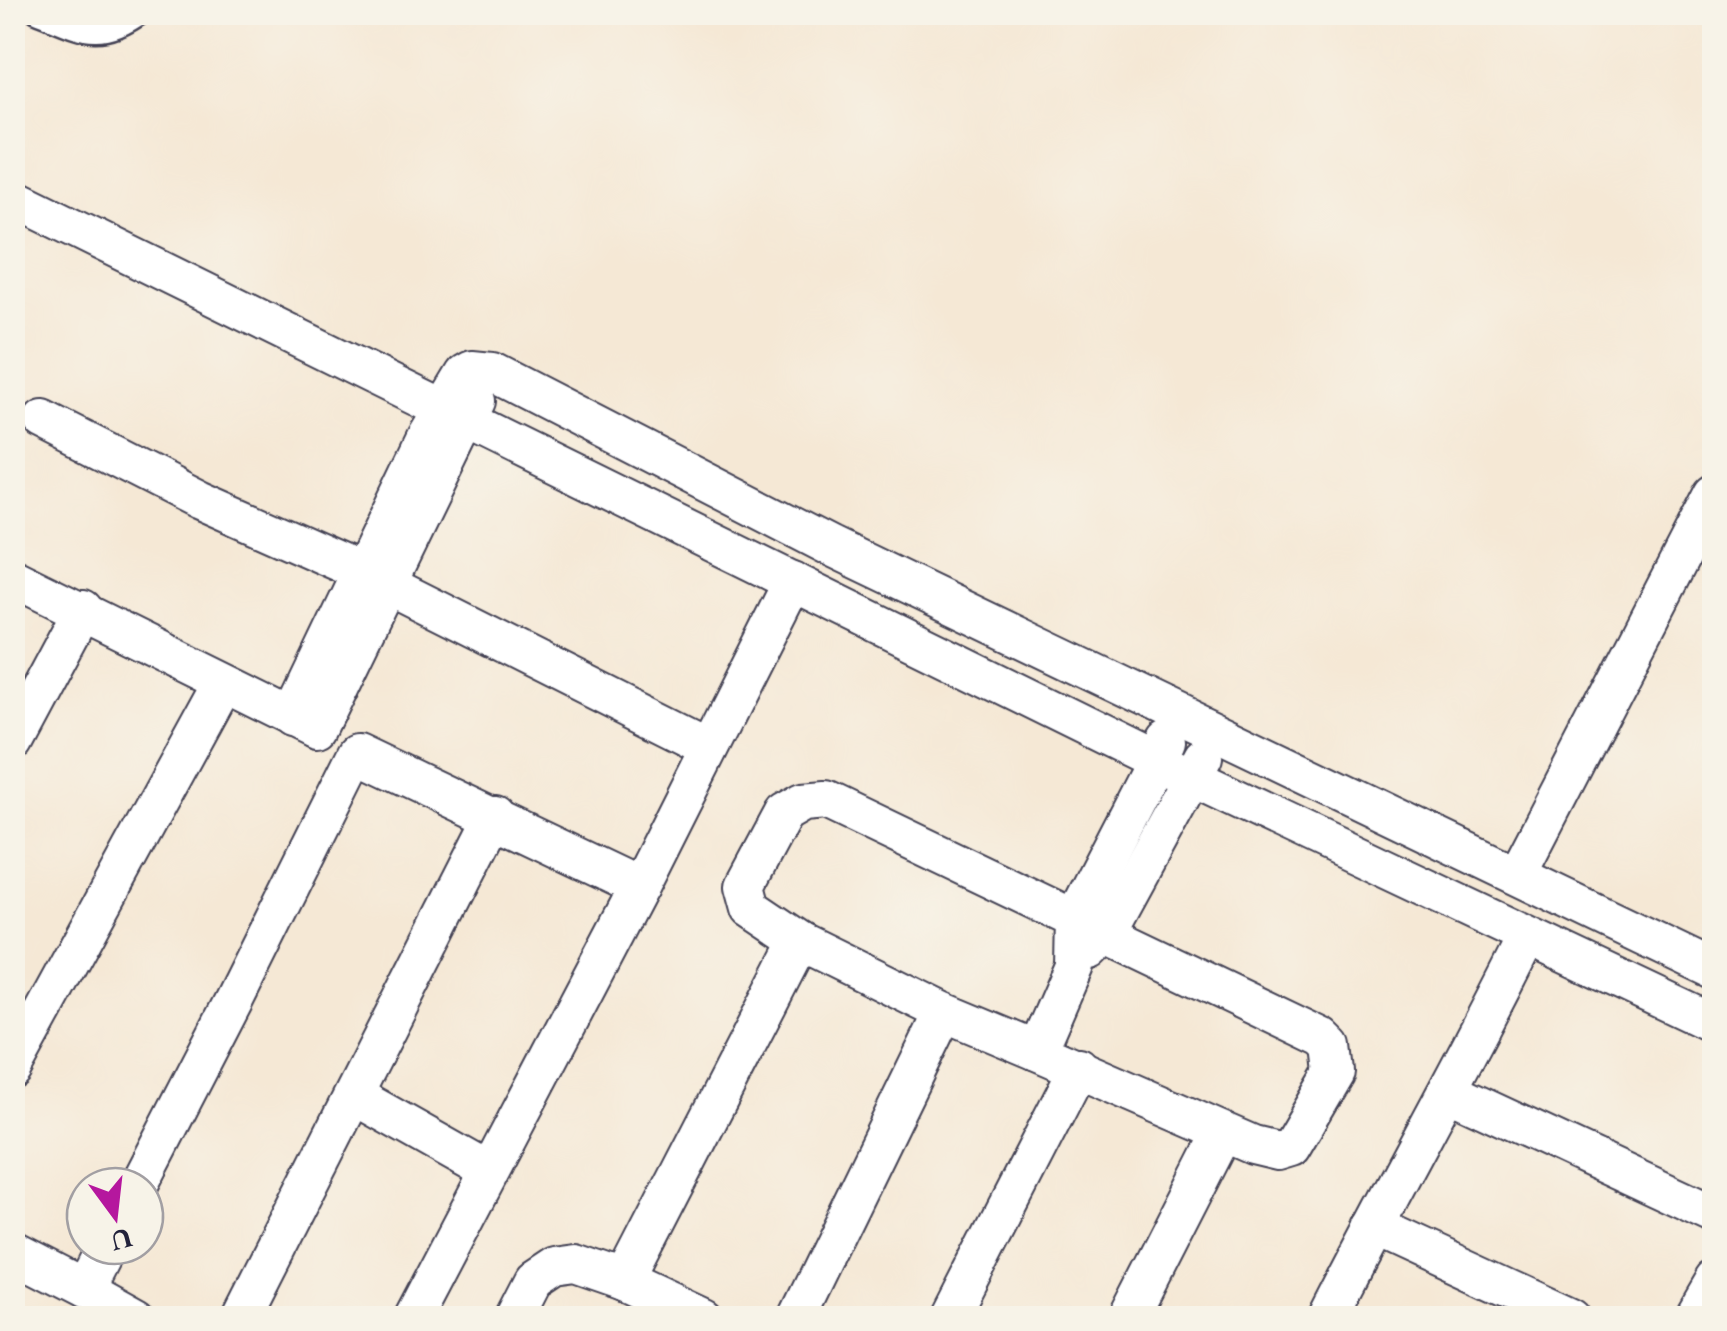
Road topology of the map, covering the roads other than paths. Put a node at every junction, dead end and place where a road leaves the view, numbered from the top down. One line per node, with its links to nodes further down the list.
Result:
1 (37, 12): 2 (lane)
2 (143, 12)
3 (12, 198): 4 (street)
4 (453, 416): 8 (street); 9 (street); 12 (street)
5 (43, 420): 8 (street)
6 (1714, 494): 21 (street)
7 (12, 577): 10 (street)
8 (372, 578): 13 (street); 16 (street)
9 (793, 581): 16 (street); 18 (street)
10 (83, 610): 11 (street); 15 (street)
11 (223, 683): 13 (street); 31 (street)
12 (1181, 714): 14 (street); 18 (street)
13 (305, 722): 17 (street)
14 (1217, 731): 19 (street); 21 (street)
15 (12, 742)
16 (708, 746): 22 (street)
17 (357, 752): 20 (street); 35 (street)
18 (1155, 760): 19 (street); 23 (street)
19 (1192, 776): 23 (street); 24 (street)
20 (495, 816): 22 (street); 33 (street)
21 (1518, 873): 26 (street)
22 (638, 887): 36 (street)
23 (1091, 925): 25 (street); 29 (street); 34 (street)
24 (1527, 937): 28 (street); 32 (street)
25 (800, 942): 27 (street); 41 (street)
26 (1714, 970)
27 (944, 1012): 29 (street); 50 (street)
28 (1714, 1024)
29 (1038, 1051): 30 (street)
30 (1079, 1067): 34 (street); 51 (street)
31 (12, 1069)
32 (1450, 1092): 37 (street); 38 (street)
33 (355, 1096): 36 (street); 46 (street)
34 (1222, 1134): 52 (street)
35 (148, 1166)
36 (488, 1171): 47 (street)
37 (1714, 1216)
38 (1374, 1226): 44 (street); 53 (street)
39 (14, 1257): 43 (street)
40 (96, 1266): 43 (street)
41 (625, 1281): 48 (street); 49 (street)
42 (1714, 1282): 55 (street)
43 (84, 1289): 45 (street)
44 (1499, 1303): 54 (street)
45 (136, 1318)
46 (240, 1318)
47 (413, 1318)
48 (514, 1318)
49 (704, 1318)
50 (795, 1318)
51 (950, 1318)
52 (1128, 1318)
53 (1327, 1318)
54 (1571, 1318)
55 (1694, 1318)

